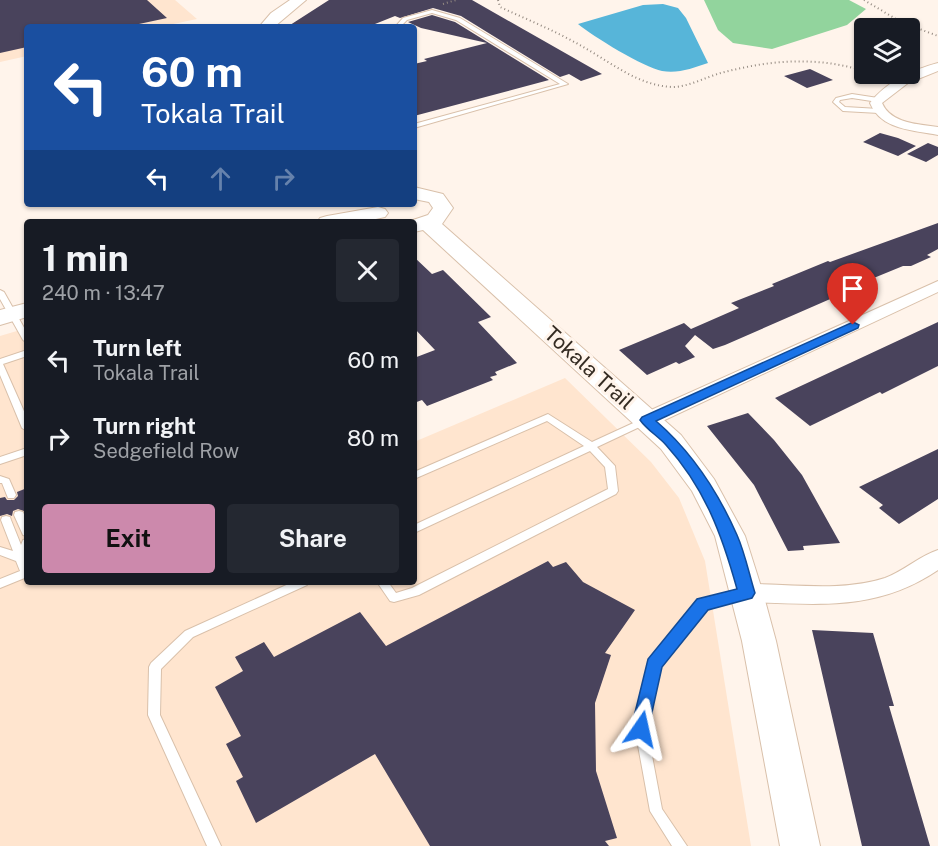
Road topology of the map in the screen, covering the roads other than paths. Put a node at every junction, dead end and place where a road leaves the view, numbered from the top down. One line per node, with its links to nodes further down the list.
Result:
1 (298, 0): 2 (street)
2 (269, 24)
3 (400, 24): 6 (lane)
4 (938, 67): 5 (street)
5 (878, 106): 5 (lane); 7 (street)
6 (417, 125)
7 (938, 131)
8 (417, 193): 11 (street)
9 (382, 213): 10 (street)
10 (345, 219)
11 (421, 225): 18 (street, Tokala Trail)
12 (938, 286): 18 (street)
13 (0, 292): 14 (lane)
14 (13, 314): 15 (lane)
15 (24, 334)
16 (24, 354): 17 (lane)
17 (0, 364): 19 (lane)
18 (647, 420): 20 (lane); 39 (street, Tokala Trail)
19 (24, 421)
20 (591, 446): 23 (lane); 29 (lane); 38 (lane)
21 (24, 452): 22 (lane)
22 (0, 461)
23 (417, 475)
24 (0, 479): 25 (lane)
25 (11, 495)
26 (19, 515): 28 (lane)
27 (6, 520): 32 (lane)
28 (24, 526)
29 (417, 528)
30 (24, 549): 32 (lane)
31 (0, 551): 32 (lane)
32 (20, 558): 34 (lane)
33 (938, 559): 39 (street)
34 (24, 568)
35 (24, 574): 36 (lane)
36 (0, 584)
37 (296, 585): 40 (lane)
38 (384, 585)
39 (747, 593): 41 (lane); 42 (street, Tokala Trail)
40 (214, 846)
41 (680, 846)
42 (800, 846)

